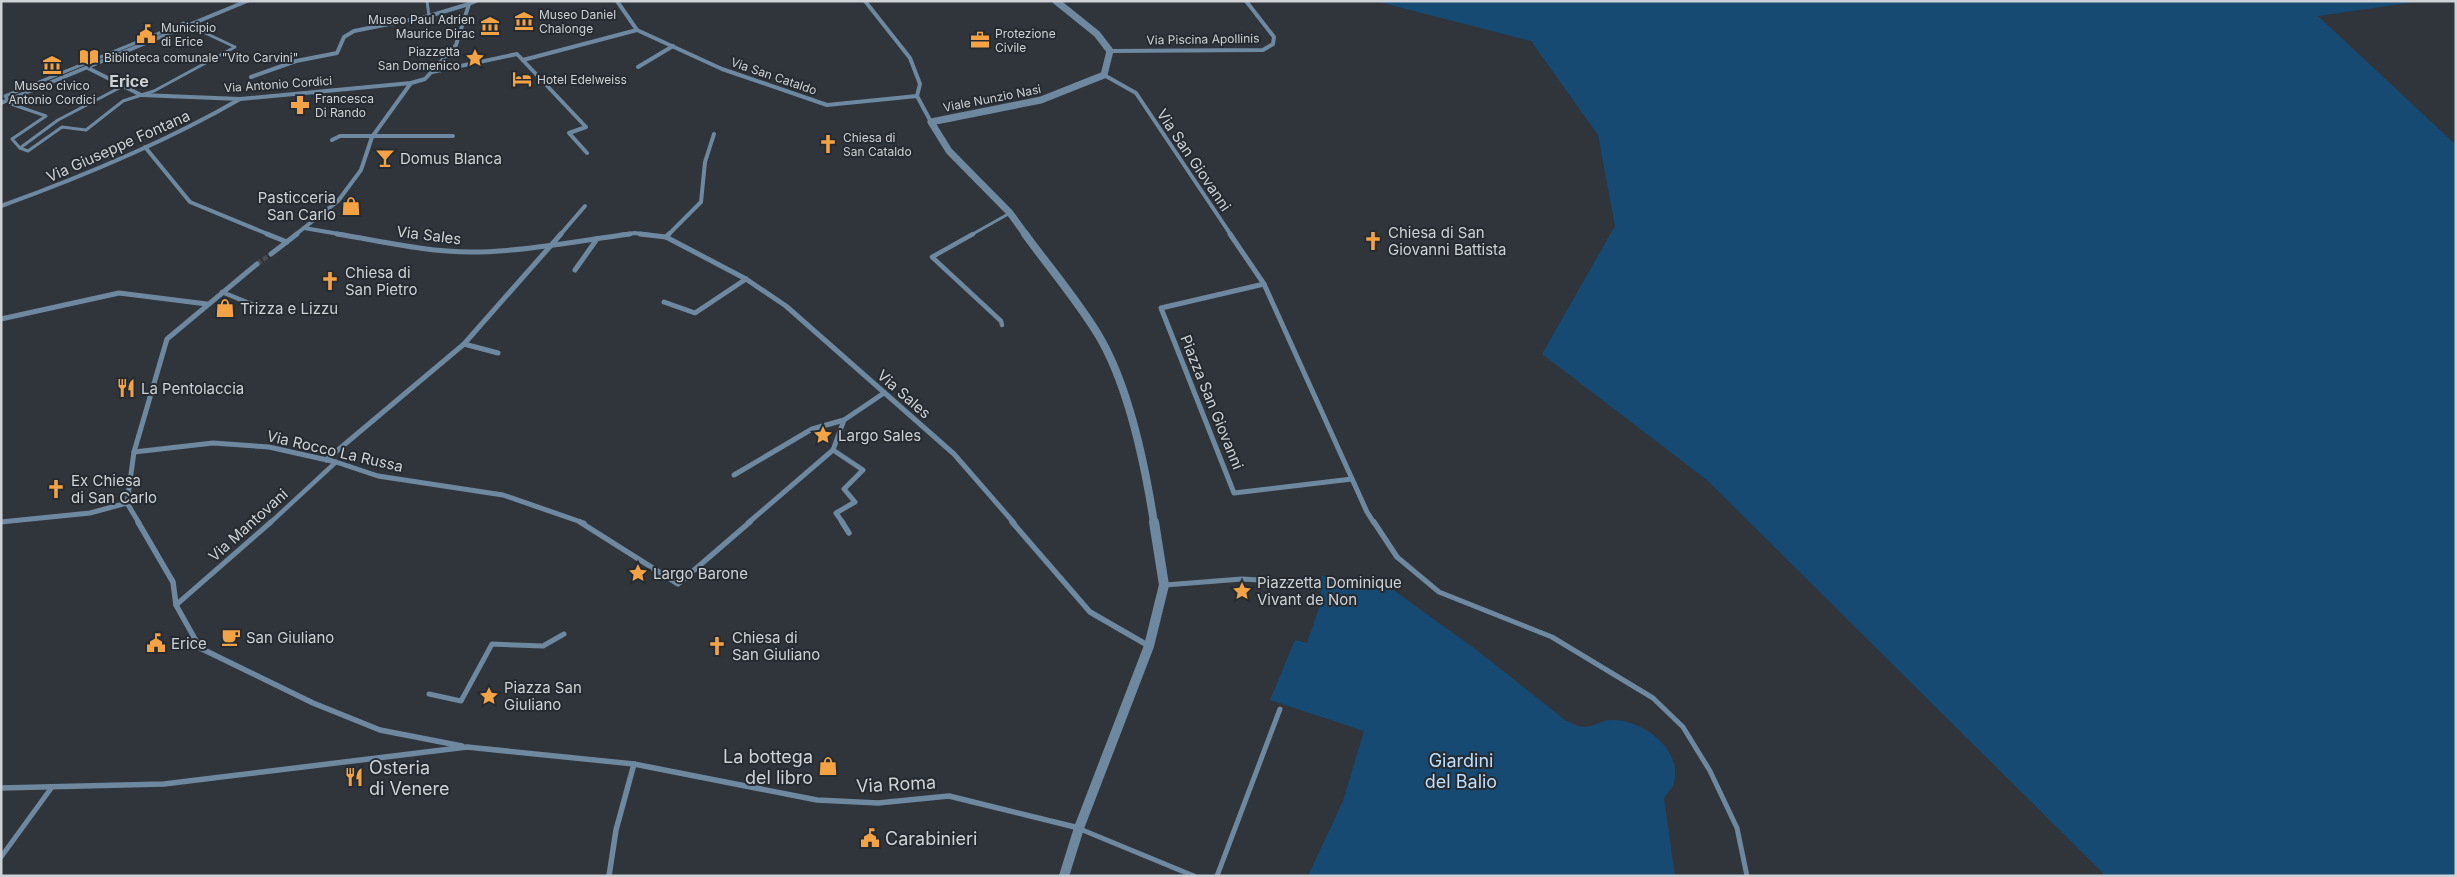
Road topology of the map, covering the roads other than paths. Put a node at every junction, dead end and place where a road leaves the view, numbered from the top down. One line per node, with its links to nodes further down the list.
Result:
1 (247, 1): 10 (street)
2 (427, 1): 9 (street)
3 (476, 1): 8 (street)
4 (617, 1): 11 (street)
5 (865, 1): 23 (street)
6 (1056, 1): 13 (street)
7 (1246, 1): 13 (street, Via Piscina Apollinis)
8 (469, 4): 9 (street); 17 (street)
9 (428, 16): 19 (street)
10 (190, 26): 16 (street); 22 (street); 25 (street)
11 (637, 30): 12 (street, Via San Cataldo); 14 (street)
12 (673, 46): 15 (street); 23 (street, Via San Cataldo)
13 (1110, 51): 18 (street)
14 (521, 58): 17 (street); 34 (street)
15 (638, 67)
16 (88, 68): 21 (street); 25 (street)
17 (431, 72): 20 (street)
18 (1104, 75): 27 (street, Viale Nunzio Nasi); 47 (street, Via San Giovanni)
19 (251, 77)
20 (414, 82): 24 (street, Via Antonio Cordici); 30 (street)
21 (123, 86): 22 (street); 32 (street)
22 (140, 95): 24 (street, Via Antonio Cordici); 32 (street)
23 (918, 96): 27 (street)
24 (240, 99): 33 (street, Via Giuseppe Fontana)
25 (8, 100): 26 (street); 32 (street)
26 (1, 103)
27 (931, 122): 37 (street)
28 (714, 134): 39 (street)
29 (453, 136): 30 (street)
30 (372, 137): 31 (street); 38 (street)
31 (332, 140)
32 (20, 148)
33 (145, 148): 35 (street, Via Giuseppe Fontana); 41 (street)
34 (587, 153)
35 (1, 206)
36 (585, 206): 42 (street)
37 (1010, 213): 53 (street); 69 (street)
38 (304, 228): 41 (street); 42 (street, Via Sales)
39 (666, 237): 40 (street, Via Sales); 46 (street, Via Sales)
40 (597, 238): 42 (street, Via Sales); 45 (street)
41 (287, 242): 43 (street)
42 (552, 244): 54 (street)
43 (271, 254)
44 (257, 264): 48 (street)
45 (575, 270)
46 (746, 279): 49 (street); 56 (street, Via Sales)
47 (1264, 284): 63 (street); 63 (street, Piazza San Giovanni)
48 (222, 292): 50 (street); 51 (street)
49 (664, 302)
50 (207, 304): 52 (street); 59 (street)
51 (261, 308)
52 (1, 319)
53 (1002, 325)
54 (464, 344): 55 (street); 60 (street)
55 (498, 353)
56 (884, 393): 57 (street); 72 (street, Via Sales)
57 (844, 420): 58 (street); 62 (street)
58 (833, 450): 61 (street, Via Rocco La Russa); 66 (street)
59 (134, 452): 60 (street, Via Rocco La Russa); 64 (street)
60 (326, 460): 61 (street, Via Rocco La Russa)
61 (336, 462): 70 (street, Via Mantovani)
62 (734, 475)
63 (1352, 479): 67 (street)
64 (127, 503): 65 (street); 70 (street)
65 (1, 522)
66 (849, 533)
67 (1396, 557): 85 (street)
68 (1297, 582): 69 (street)
69 (1164, 585): 72 (street)
70 (176, 606): 75 (street)
71 (564, 634): 73 (street)
72 (1149, 646): 79 (street)
73 (429, 694)
74 (1280, 709): 84 (street)
75 (467, 748): 76 (street, Via Roma); 77 (street)
76 (634, 764): 79 (street, Via Roma); 81 (street)
77 (52, 787): 78 (street); 80 (street)
78 (1, 788)
79 (1079, 828): 82 (street); 83 (street, Via Roma)
80 (1, 857)
81 (609, 876)
82 (1064, 876)
83 (1194, 876)
84 (1216, 876)
85 (1747, 876)

